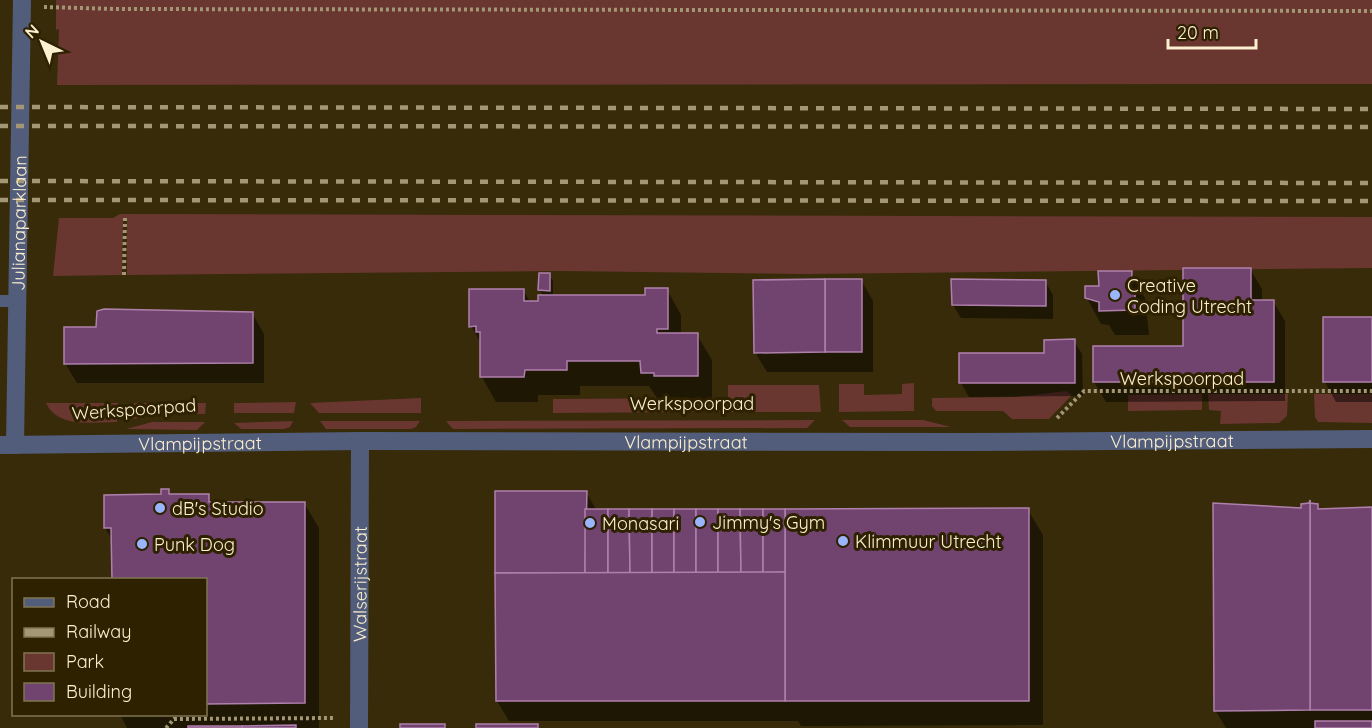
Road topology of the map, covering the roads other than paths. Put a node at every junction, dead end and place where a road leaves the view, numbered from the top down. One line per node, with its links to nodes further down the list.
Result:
1 (22, 3): 2 (street, Julianaparklaan)
2 (8, 301): 5 (street, Julianaparklaan)
3 (1372, 439): 4 (street, Vlampijpstraat)
4 (360, 441): 5 (street, Vlampijpstraat); 6 (street, Walserijstraat)
5 (8, 445)
6 (359, 723)

